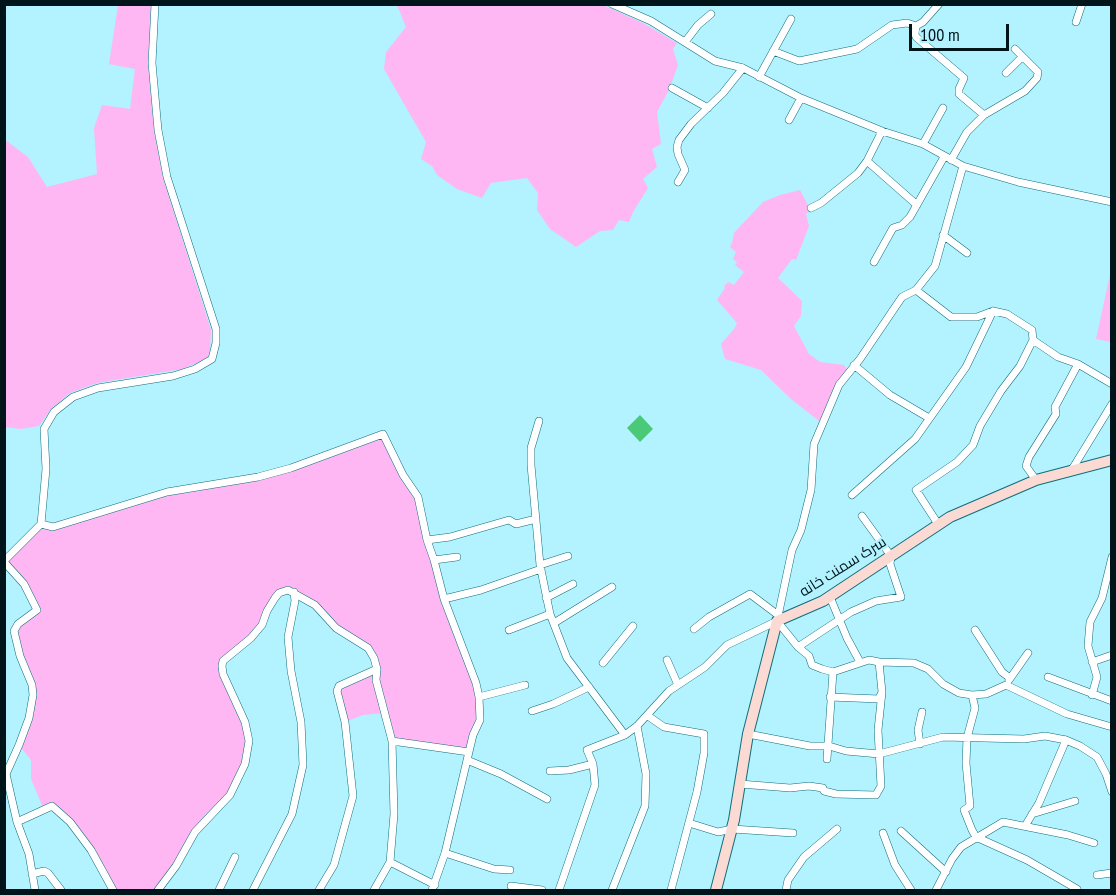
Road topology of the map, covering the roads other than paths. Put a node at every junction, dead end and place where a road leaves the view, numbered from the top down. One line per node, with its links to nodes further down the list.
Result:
1 (156, 4): 49 (street)
2 (612, 4): 9 (street)
3 (939, 4): 8 (street)
4 (1082, 4): 7 (street)
5 (711, 15): 9 (street)
6 (791, 20): 11 (street)
7 (1076, 22)
8 (916, 26): 11 (street); 20 (street)
9 (685, 42): 13 (street)
10 (1015, 49): 12 (street)
11 (773, 51): 15 (street)
12 (1022, 57): 14 (street); 20 (street)
13 (742, 68): 15 (street); 18 (street)
14 (1006, 73)
15 (759, 77): 17 (street)
16 (672, 88): 18 (street)
17 (801, 98): 21 (street); 22 (street)
18 (708, 108): 27 (street)
19 (943, 108): 23 (street)
20 (984, 115): 24 (street)
21 (789, 120)
22 (882, 131): 23 (street); 25 (street)
23 (923, 144): 24 (street)
24 (947, 158): 26 (street); 29 (street)
25 (867, 161): 29 (street); 30 (street)
26 (963, 166): 28 (street); 31 (street)
27 (678, 182)
28 (1112, 202)
29 (917, 205): 33 (street)
30 (811, 208)
31 (943, 235): 32 (street); 34 (street)
32 (967, 253)
33 (874, 262)
34 (916, 290): 35 (street); 38 (street)
35 (993, 311): 36 (street); 41 (street)
36 (1033, 340): 37 (street); 50 (street)
37 (1078, 364): 39 (street); 45 (street)
38 (854, 365): 41 (street); 65 (street)
39 (1112, 384)
40 (1112, 404): 44 (street)
41 (929, 418): 46 (street)
42 (539, 421): 48 (street)
43 (1112, 460): 44 (street, سرک سمنت خانه)
44 (1071, 471): 45 (street, سرک سمنت خانه)
45 (1036, 480): 50 (street, سرک سمنت خانه)
46 (852, 495)
47 (862, 516): 53 (street)
48 (536, 519): 51 (street); 57 (street)
49 (41, 524): 51 (street); 111 (street)
50 (938, 524): 53 (street, سرک سمنت خانه)
51 (427, 540): 56 (street)
52 (568, 556): 57 (street)
53 (891, 556): 61 (street, سرک سمنت خانه); 66 (street)
54 (457, 557): 56 (street)
55 (1112, 557): 78 (street)
56 (434, 560): 63 (street)
57 (541, 567): 62 (street); 63 (street)
58 (573, 584): 62 (street)
59 (612, 587): 67 (street)
60 (294, 592): 80 (street); 141 (street); 143 (street)
61 (830, 597): 65 (street, سرک سمنت خانه); 66 (street)
62 (546, 598): 64 (street)
63 (444, 599): 90 (street)
64 (550, 614): 67 (street); 70 (street)
65 (778, 618): 69 (street); 72 (street); 85 (street); 98 (street)
66 (841, 619): 72 (street); 76 (street)
67 (554, 622): 86 (street)
68 (633, 626): 79 (street)
69 (694, 629)
70 (508, 630)
71 (975, 630): 83 (street)
72 (798, 647): 81 (street)
73 (1028, 653): 83 (street)
74 (1112, 655): 78 (street)
75 (667, 660): 85 (street)
76 (860, 662): 77 (street); 81 (street)
77 (879, 662): 87 (street); 88 (street)
78 (1092, 662): 89 (street)
79 (603, 663)
80 (377, 669): 102 (street); 144 (street)
81 (833, 672): 91 (street)
82 (1048, 677): 89 (street)
83 (1008, 682): 88 (street); 97 (street)
84 (525, 685): 90 (street)
85 (678, 685): 95 (street)
86 (589, 687): 93 (street); 99 (street)
87 (882, 692): 91 (street); 106 (street)
88 (972, 695): 100 (street)
89 (1092, 695): 92 (street)
90 (478, 697): 105 (street)
91 (830, 697): 104 (street)
92 (1112, 701)
93 (532, 711)
94 (922, 712): 103 (street)
95 (648, 716): 96 (street); 118 (street)
96 (638, 726): 99 (street); 148 (street)
97 (1112, 727)
98 (748, 734): 104 (street); 112 (street)
99 (626, 735): 109 (street)
100 (967, 738): 101 (street); 103 (street); 125 (street)
101 (1066, 740): 113 (street); 116 (street)
102 (392, 741): 105 (street); 129 (street)
103 (920, 744): 106 (street)
104 (829, 746): 106 (street); 107 (street)
105 (469, 752): 108 (street)
106 (879, 754): 112 (street)
107 (827, 759)
108 (467, 760): 114 (street); 127 (street)
109 (593, 764): 110 (street); 147 (street)
110 (550, 771)
111 (5, 780): 117 (street)
112 (740, 784): 120 (street)
113 (1112, 792)
114 (547, 799)
115 (1075, 801): 116 (street)
116 (1032, 814): 119 (street)
117 (17, 822): 133 (street); 140 (street)
118 (689, 823): 120 (street); 149 (street)
119 (1025, 826): 125 (street); 126 (street)
120 (732, 829): 123 (street); 150 (street)
121 (837, 829): 151 (street)
122 (901, 831): 131 (street)
123 (793, 833)
124 (884, 833): 152 (street)
125 (976, 837): 131 (street); 137 (street)
126 (1094, 843)
127 (445, 853): 130 (street); 136 (street)
128 (235, 857): 142 (street)
129 (390, 862): 136 (street); 145 (street)
130 (510, 870)
131 (946, 872): 153 (street)
132 (1112, 873): 134 (street)
133 (32, 874): 138 (street); 139 (street)
134 (1097, 875)
135 (511, 886): 146 (street)
136 (433, 888)
137 (1077, 889)
138 (35, 891)
139 (60, 891)
140 (113, 891)
141 (158, 891)
142 (219, 891)
143 (253, 891)
144 (319, 891)
145 (374, 891)
146 (542, 891)
147 (559, 891)
148 (612, 891)
149 (671, 891)
150 (716, 891)
151 (786, 891)
152 (911, 891)
153 (936, 891)

